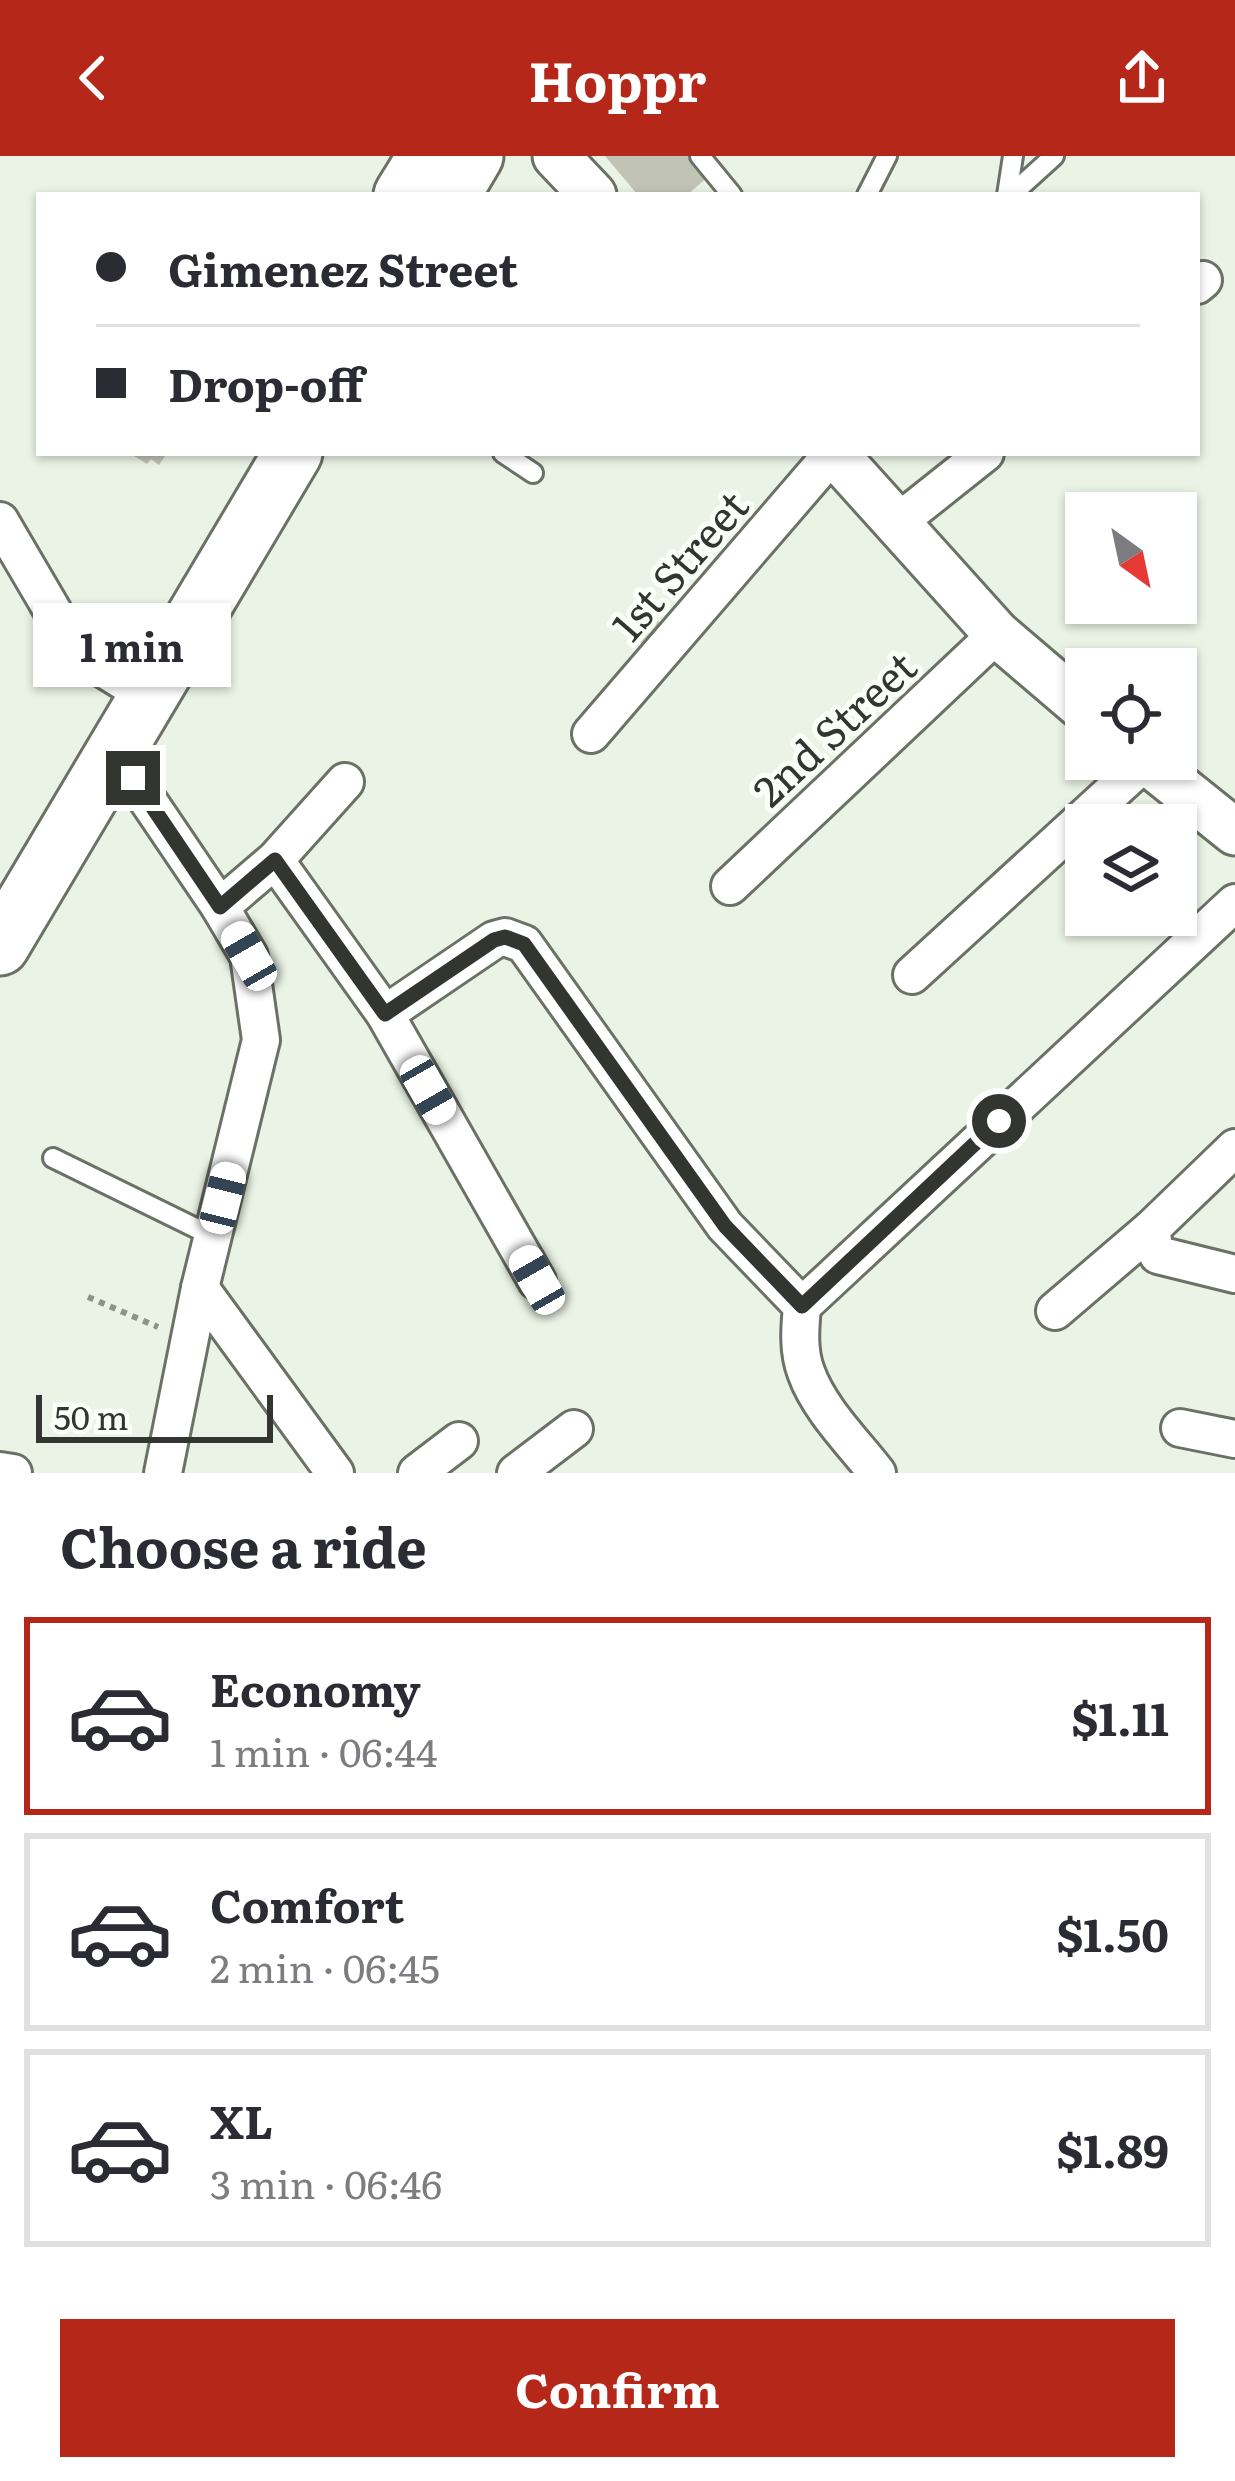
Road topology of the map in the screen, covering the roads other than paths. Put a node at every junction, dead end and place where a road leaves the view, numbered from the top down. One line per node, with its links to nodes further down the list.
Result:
1 (427, 156): 8 (highway)
2 (474, 156): 9 (highway)
3 (556, 156): 10 (street)
4 (700, 156): 11 (lane)
5 (887, 156): 12 (lane)
6 (1013, 156): 13 (lane)
7 (1054, 156): 14 (lane)
8 (405, 192)
9 (453, 192)
10 (589, 192)
11 (730, 192)
12 (869, 192)
13 (1009, 192)
14 (1012, 192)
15 (250, 456): 25 (highway)
16 (291, 456): 25 (highway)
17 (508, 456): 21 (lane)
18 (831, 456): 27 (street, 1st Street)
19 (837, 456): 23 (street)
20 (981, 456): 23 (street)
21 (533, 473)
22 (0, 521): 25 (street)
23 (897, 523): 24 (street)
24 (997, 634): 26 (street); 35 (street, 2nd Street)
25 (134, 687): 28 (highway); 34 (highway)
26 (1065, 692)
27 (591, 734)
28 (115, 752): 37 (street); 38 (highway)
29 (1123, 780): 39 (street)
30 (1170, 780): 32 (street)
31 (345, 782): 33 (street)
32 (1235, 832)
33 (275, 860): 37 (street); 40 (street)
34 (0, 878)
35 (730, 886)
36 (1235, 903): 48 (street)
37 (220, 907): 44 (street)
38 (0, 946)
39 (912, 975)
40 (385, 1014): 46 (street); 48 (street)
41 (1235, 1148): 43 (street)
42 (53, 1158): 44 (lane)
43 (1151, 1229): 45 (street); 49 (street)
44 (214, 1238): 47 (street)
45 (1235, 1274)
46 (537, 1280)
47 (200, 1288): 56 (street); 57 (street)
48 (802, 1306): 60 (street)
49 (1055, 1310)
50 (1180, 1428): 52 (street)
51 (574, 1429): 59 (street)
52 (1235, 1439)
53 (459, 1441): 58 (street)
54 (0, 1471): 55 (street)
55 (13, 1473)
56 (163, 1473)
57 (335, 1473)
58 (417, 1473)
59 (516, 1473)
60 (877, 1473)

